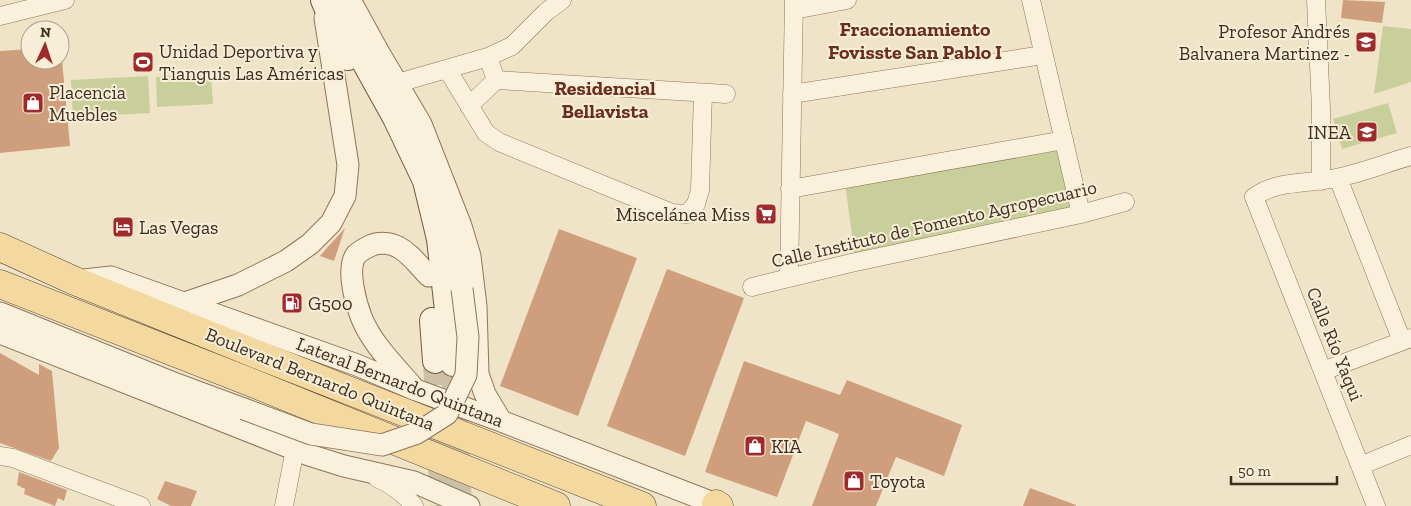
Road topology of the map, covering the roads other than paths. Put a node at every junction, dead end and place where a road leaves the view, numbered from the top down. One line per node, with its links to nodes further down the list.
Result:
1 (65, 0): 9 (street)
2 (323, 0): 27 (main road); 32 (street)
3 (349, 0): 14 (street); 27 (main road); 33 (street, bridge)
4 (562, 0): 11 (street)
5 (847, 0): 8 (street)
6 (1031, 0): 10 (street)
7 (1316, 0): 22 (street)
8 (794, 5): 17 (street)
9 (0, 16)
10 (1043, 55): 17 (street); 19 (street)
11 (488, 57): 12 (street); 13 (street)
12 (447, 69): 14 (street); 18 (street)
13 (496, 80): 15 (street); 18 (street)
14 (398, 84): 38 (street)
15 (703, 93): 16 (street); 18 (street)
16 (726, 94)
17 (792, 94): 23 (street)
18 (469, 106)
19 (1064, 140): 23 (street); 25 (street)
20 (1411, 156): 21 (street)
21 (1338, 178): 22 (street); 35 (street)
22 (1321, 181): 36 (street, Calle Río Yaqui)
23 (790, 189): 28 (street)
24 (1125, 202): 25 (street, Calle Instituto de Fomento Agropecuario)
25 (1081, 214): 28 (street, Calle Instituto de Fomento Agropecuario)
26 (0, 247): 29 (main road, Boulevard Bernardo Quintana)
27 (428, 276): 37 (street)
28 (789, 278): 31 (street, Calle Instituto de Fomento Agropecuario)
29 (75, 281): 32 (street, Lateral Bernardo Quintana); 52 (main road, Boulevard Bernardo Quintana)
30 (0, 284): 51 (main road, Boulevard Bernardo Quintana)
31 (752, 287)
32 (185, 303): 37 (street, Lateral Bernardo Quintana)
33 (0, 313)
34 (0, 333): 40 (street)
35 (1407, 340): 36 (street)
36 (1323, 371): 42 (street, Calle Río Yaqui)
37 (416, 390): 38 (street, Lateral Bernardo Quintana)
38 (501, 421): 44 (street, Lateral Bernardo Quintana)
39 (1411, 446): 42 (street)
40 (295, 449): 43 (street); 46 (street)
41 (0, 456): 45 (street)
42 (1360, 466): 53 (street, Calle Río Yaqui)
43 (358, 469): 47 (street); 50 (street)
44 (719, 505)
45 (141, 506)
46 (284, 506)
47 (414, 506)
48 (426, 506): 49 (street)
49 (451, 506)
50 (468, 506)
51 (556, 506)
52 (642, 506)
53 (1376, 506)

